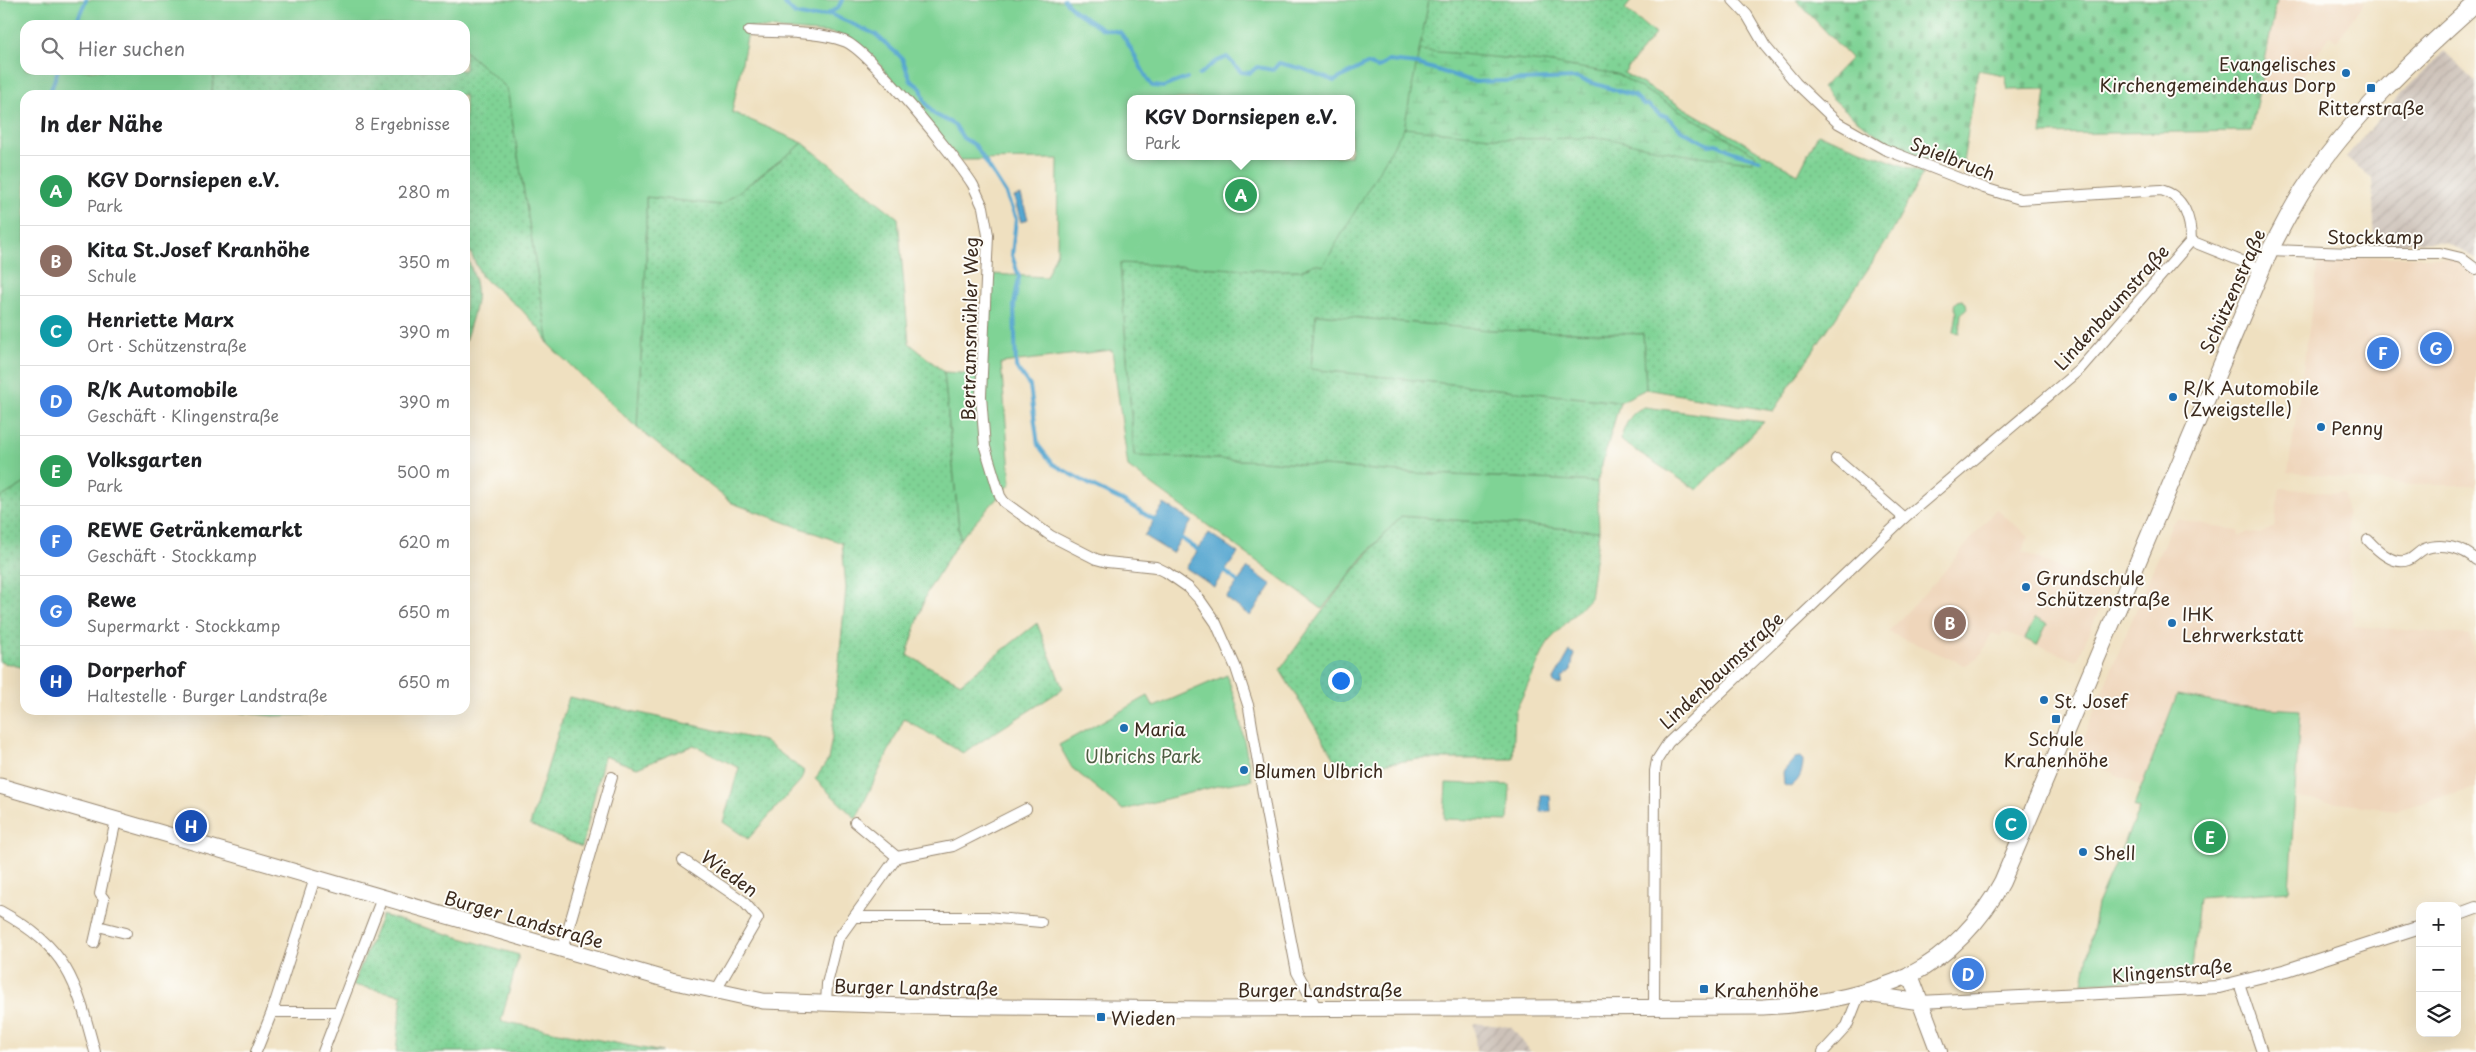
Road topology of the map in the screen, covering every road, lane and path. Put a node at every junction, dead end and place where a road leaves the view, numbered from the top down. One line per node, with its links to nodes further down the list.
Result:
1 (1733, 0): 4 (street, Spielbruch)
2 (2476, 3): 5 (main road, Schützenstraße)
3 (749, 31): 37 (street, Bertramsmühler Weg)
4 (2191, 241): 7 (street, Lindenbaumstraße); 9 (street, Lindenbaumstraße)
5 (2270, 250): 6 (street, Stockkamp); 7 (main road, Schützenstraße)
6 (2476, 268)
7 (2261, 269): 31 (main road, Schützenstraße)
8 (1836, 459): 9 (street)
9 (1904, 518): 38 (street, Lindenbaumstraße)
10 (2368, 540): 11 (street)
11 (2476, 560)
12 (612, 777): 30 (street)
13 (0, 786): 15 (main road, Burger Landstraße)
14 (1026, 809): 17 (street)
15 (116, 820): 19 (main road, Burger Landstraße); 26 (street)
16 (855, 822): 17 (street)
17 (897, 857): 24 (street)
18 (683, 860): 33 (street, Wieden)
19 (315, 878): 20 (main road, Burger Landstraße); 39 (street)
20 (382, 898): 30 (main road, Burger Landstraße); 40 (street)
21 (2476, 908): 23 (street)
22 (0, 911): 41 (street)
23 (2461, 913)
24 (854, 917): 25 (street); 36 (street)
25 (1041, 922)
26 (98, 926): 28 (street); 29 (street)
27 (2416, 928): 32 (street, Klingenstraße)
28 (126, 932)
29 (94, 943)
30 (562, 950): 33 (main road, Burger Landstraße)
31 (1910, 975): 34 (main road, Burger Landstraße); 35 (main road)
32 (2239, 983): 35 (street, Klingenstraße); 46 (street)
33 (715, 992): 36 (main road, Burger Landstraße)
34 (1860, 993): 35 (main road, Burger Landstraße); 38 (main road, Burger Landstraße); 44 (street)
35 (1920, 1002): 45 (main road)
36 (826, 1004): 37 (main road, Burger Landstraße)
37 (1316, 1007): 38 (main road, Burger Landstraße)
38 (1654, 1008)
39 (272, 1012): 40 (street); 42 (street)
40 (336, 1012): 43 (street)
41 (95, 1052)
42 (256, 1052)
43 (323, 1052)
44 (1822, 1052)
45 (1939, 1052)
46 (2262, 1052)

